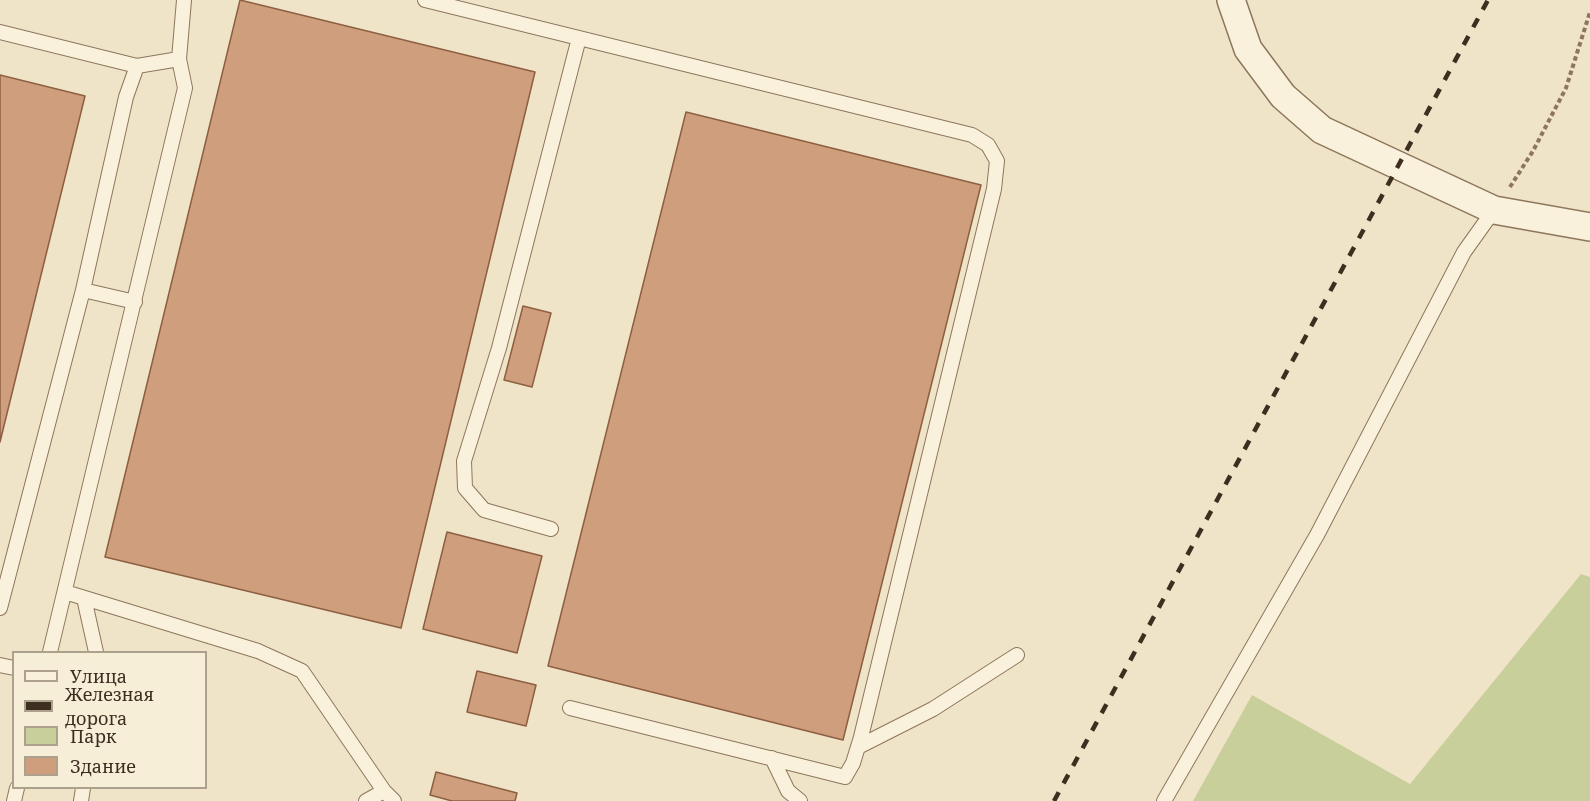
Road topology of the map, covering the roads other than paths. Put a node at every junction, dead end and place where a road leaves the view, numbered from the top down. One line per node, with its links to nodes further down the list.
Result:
1 (184, 0): 6 (lane)
2 (425, 0): 5 (lane)
3 (1231, 0): 8 (street)
4 (0, 32): 7 (lane)
5 (579, 38): 12 (lane); 20 (lane)
6 (179, 59): 7 (lane); 11 (lane)
7 (137, 66): 10 (lane)
8 (1494, 210): 9 (street); 26 (lane)
9 (1590, 227)
10 (83, 290): 11 (lane); 15 (lane)
11 (135, 302): 13 (lane)
12 (551, 529)
13 (65, 592): 14 (lane); 16 (lane)
14 (84, 598): 17 (lane); 22 (lane)
15 (0, 608)
16 (50, 651)
17 (96, 651)
18 (1017, 655): 20 (lane)
19 (570, 708): 21 (lane)
20 (858, 747): 21 (lane)
21 (772, 758): 25 (lane)
22 (384, 791): 23 (lane); 24 (lane)
23 (366, 801)
24 (394, 801)
25 (800, 801)
26 (1164, 801)

